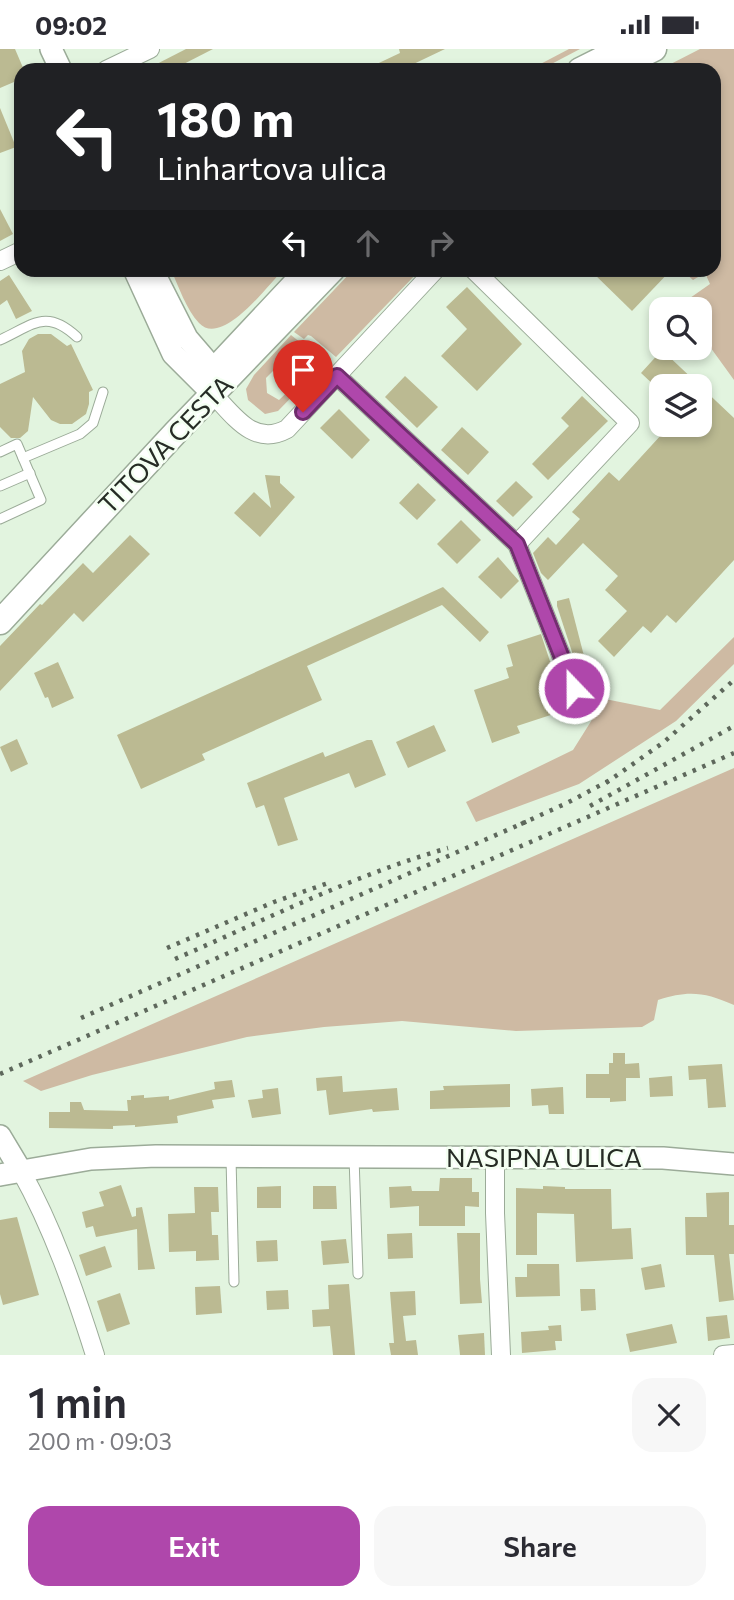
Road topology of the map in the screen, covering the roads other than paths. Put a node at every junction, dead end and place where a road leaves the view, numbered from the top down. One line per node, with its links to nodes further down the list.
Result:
1 (150, 49): 4 (street)
2 (622, 49): 5 (main road)
3 (654, 49): 6 (main road)
4 (121, 63)
5 (594, 63)
6 (626, 63)
7 (138, 277): 16 (street)
8 (156, 277): 16 (street)
9 (302, 277): 16 (main road, TITOVA CESTA)
10 (325, 277): 16 (main road, TITOVA CESTA)
11 (429, 277): 15 (street)
12 (481, 277): 23 (street)
13 (77, 337): 14 (lane)
14 (0, 340)
15 (337, 376): 16 (street); 23 (street)
16 (213, 382): 24 (main road, TITOVA CESTA); 25 (main road, TITOVA CESTA)
17 (103, 392): 19 (lane)
18 (0, 451): 19 (lane)
19 (23, 458): 20 (lane)
20 (30, 473): 21 (lane); 22 (lane)
21 (0, 487)
22 (0, 519)
23 (517, 544): 26 (street)
24 (0, 598)
25 (0, 622)
26 (574, 688)
27 (0, 1136): 32 (street)
28 (231, 1157): 29 (street, NASIPNA ULICA); 32 (street, NASIPNA ULICA); 34 (lane)
29 (354, 1157): 30 (street, NASIPNA ULICA); 33 (lane)
30 (495, 1157): 31 (street, NASIPNA ULICA); 37 (street)
31 (734, 1164)
32 (10, 1173): 36 (street)
33 (358, 1274)
34 (233, 1282)
35 (734, 1354): 38 (street)
36 (95, 1355)
37 (501, 1355)
38 (723, 1355)

